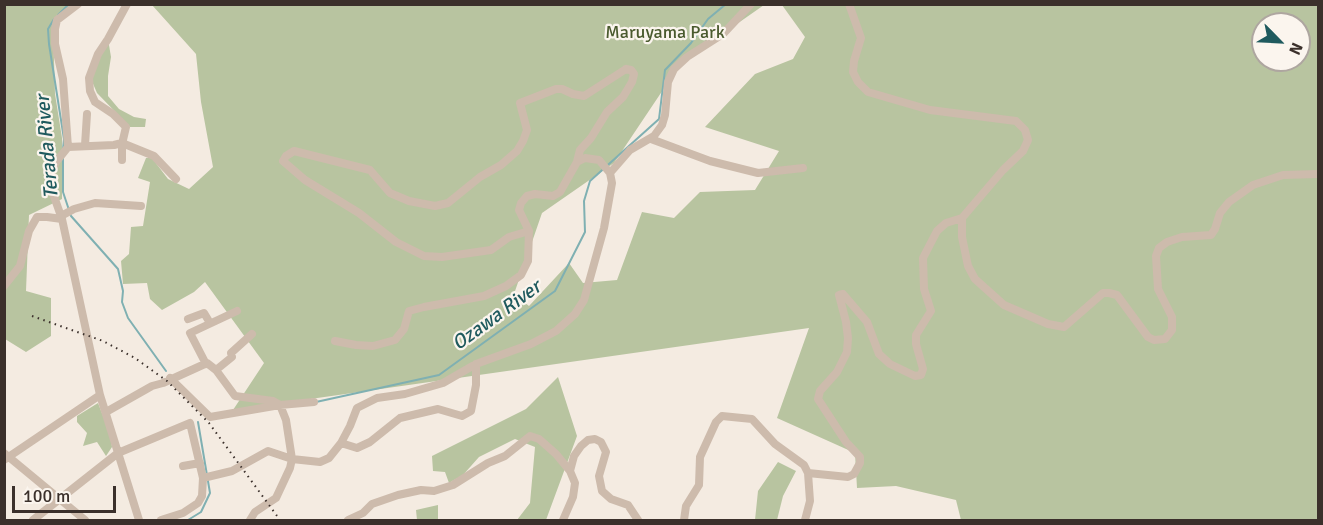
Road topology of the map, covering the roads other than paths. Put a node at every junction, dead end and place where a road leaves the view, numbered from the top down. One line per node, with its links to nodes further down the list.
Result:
1 (78, 4): 9 (street)
2 (127, 4): 7 (street)
3 (751, 4): 6 (street)
4 (849, 4): 18 (street)
5 (87, 114): 8 (street)
6 (651, 139): 12 (street); 13 (street)
7 (122, 144): 8 (street); 10 (street); 15 (street)
8 (85, 145): 9 (street)
9 (67, 147): 17 (street)
10 (122, 160)
11 (577, 162): 13 (street); 19 (street); 19 (street)
12 (803, 168)
13 (610, 173): 27 (street)
14 (1318, 174): 18 (street)
15 (176, 179)
16 (141, 206): 17 (street)
17 (62, 218): 20 (street); 30 (street)
18 (962, 218): 41 (street)
19 (529, 231): 25 (street)
20 (4, 286)
21 (237, 311): 23 (street)
22 (188, 318): 23 (street)
23 (210, 323): 26 (street)
24 (252, 334): 28 (street)
25 (335, 341)
26 (206, 363): 28 (street); 29 (street)
27 (476, 364): 34 (street); 34 (street)
28 (216, 370): 32 (street)
29 (170, 378): 32 (street); 33 (street)
30 (100, 394): 33 (street); 36 (street)
31 (314, 402): 32 (street)
32 (282, 408): 37 (street)
33 (106, 412): 35 (street)
34 (341, 443): 37 (street)
35 (118, 453): 38 (street); 43 (street); 46 (street)
36 (6, 457): 43 (street)
37 (292, 459): 42 (street); 49 (street)
38 (200, 463): 39 (street); 42 (street)
39 (183, 466)
40 (570, 471): 50 (street); 51 (street); 52 (street)
41 (808, 473): 53 (street); 54 (street)
42 (206, 477): 48 (street)
43 (60, 499): 44 (street); 45 (street)
44 (33, 520)
45 (85, 520)
46 (139, 520)
47 (151, 520): 48 (street)
48 (160, 520)
49 (250, 520)
50 (348, 520)
51 (563, 520)
52 (638, 520)
53 (684, 520)
54 (805, 520)

